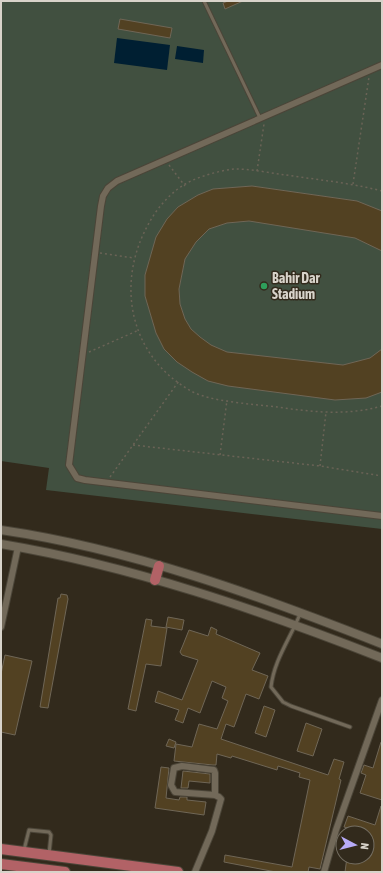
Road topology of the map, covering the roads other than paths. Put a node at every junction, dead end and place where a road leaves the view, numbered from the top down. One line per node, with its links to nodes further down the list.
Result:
1 (204, 1): 3 (lane)
2 (382, 65): 3 (street)
3 (262, 117): 4 (street)
4 (382, 516)
5 (1, 530): 8 (street)
6 (1, 544): 7 (street)
7 (18, 547): 9 (street); 12 (street)
8 (159, 566): 9 (main road); 10 (street)
9 (156, 580): 11 (street)
10 (300, 612): 11 (lane); 13 (street)
11 (295, 626): 14 (street); 16 (lane)
12 (1, 627)
13 (382, 644)
14 (382, 658)
15 (382, 700): 25 (street)
16 (350, 727)
17 (215, 795): 17 (street); 24 (street)
18 (1, 849): 19 (main road)
19 (23, 851): 20 (main road); 20 (lane)
20 (49, 855): 23 (main road)
21 (1, 864): 22 (main road)
22 (65, 872)
23 (178, 872)
24 (196, 872)
25 (324, 872)

